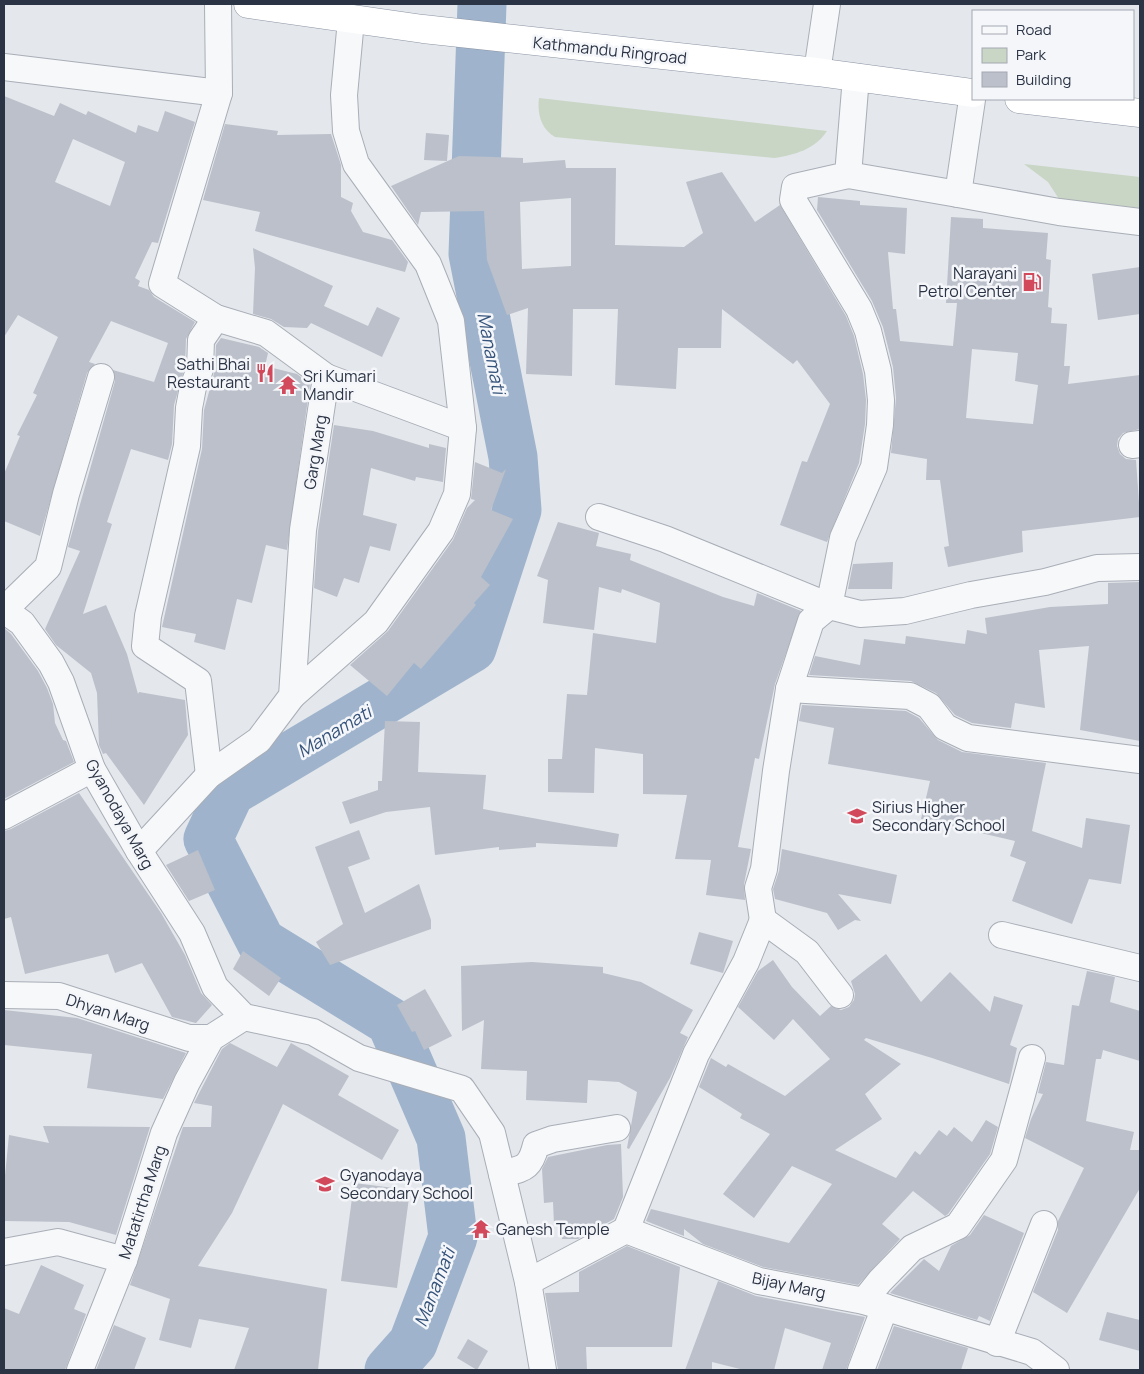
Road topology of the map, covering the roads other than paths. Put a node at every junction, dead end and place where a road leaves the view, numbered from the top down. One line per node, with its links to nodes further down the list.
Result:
1 (218, 4): 8 (street)
2 (248, 4): 4 (highway, Kathmandu Ringroad)
3 (827, 4): 6 (street)
4 (350, 20): 6 (highway, Kathmandu Ringroad); 19 (street)
5 (4, 67): 8 (street)
6 (817, 72): 7 (highway, Kathmandu Ringroad)
7 (856, 77): 9 (highway, Kathmandu Ringroad); 13 (street)
8 (219, 93): 16 (street)
9 (972, 93)
10 (972, 100): 14 (street)
11 (1028, 100): 12 (highway)
12 (1140, 113)
13 (848, 174): 14 (street); 22 (street)
14 (958, 194): 15 (street)
15 (1140, 222)
16 (216, 318): 18 (street); 28 (street)
17 (101, 377): 23 (street)
18 (326, 377): 19 (street); 25 (street, Garg Marg)
19 (463, 428): 25 (street)
20 (599, 517): 22 (street)
21 (1140, 567): 22 (street)
22 (829, 606): 24 (street)
23 (4, 610): 27 (street, Gyanodaya Marg)
24 (789, 689): 26 (street); 31 (street)
25 (292, 696): 28 (street)
26 (1140, 760)
27 (92, 769): 29 (street); 30 (street, Gyanodaya Marg)
28 (209, 774): 30 (street)
29 (4, 816)
30 (139, 851): 36 (street, Gyanodaya Marg)
31 (763, 920): 35 (street); 42 (street)
32 (1002, 935): 33 (street)
33 (1140, 968)
34 (4, 995): 37 (street, Dhyan Marg)
35 (840, 995)
36 (244, 1017): 37 (street); 40 (street)
37 (210, 1038): 44 (street, Matatirtha Marg)
38 (1032, 1058): 46 (street)
39 (617, 1128): 40 (street)
40 (502, 1174): 45 (street)
41 (1044, 1224): 47 (street)
42 (626, 1230): 45 (street); 46 (street, Bijay Marg)
43 (4, 1252): 44 (street)
44 (124, 1260): 48 (street, Matatirtha Marg)
45 (528, 1282): 49 (street)
46 (875, 1304): 47 (street, Bijay Marg); 50 (street)
47 (996, 1343): 51 (street, Bijay Marg)
48 (80, 1370)
49 (543, 1370)
50 (861, 1370)
51 (1056, 1370)

